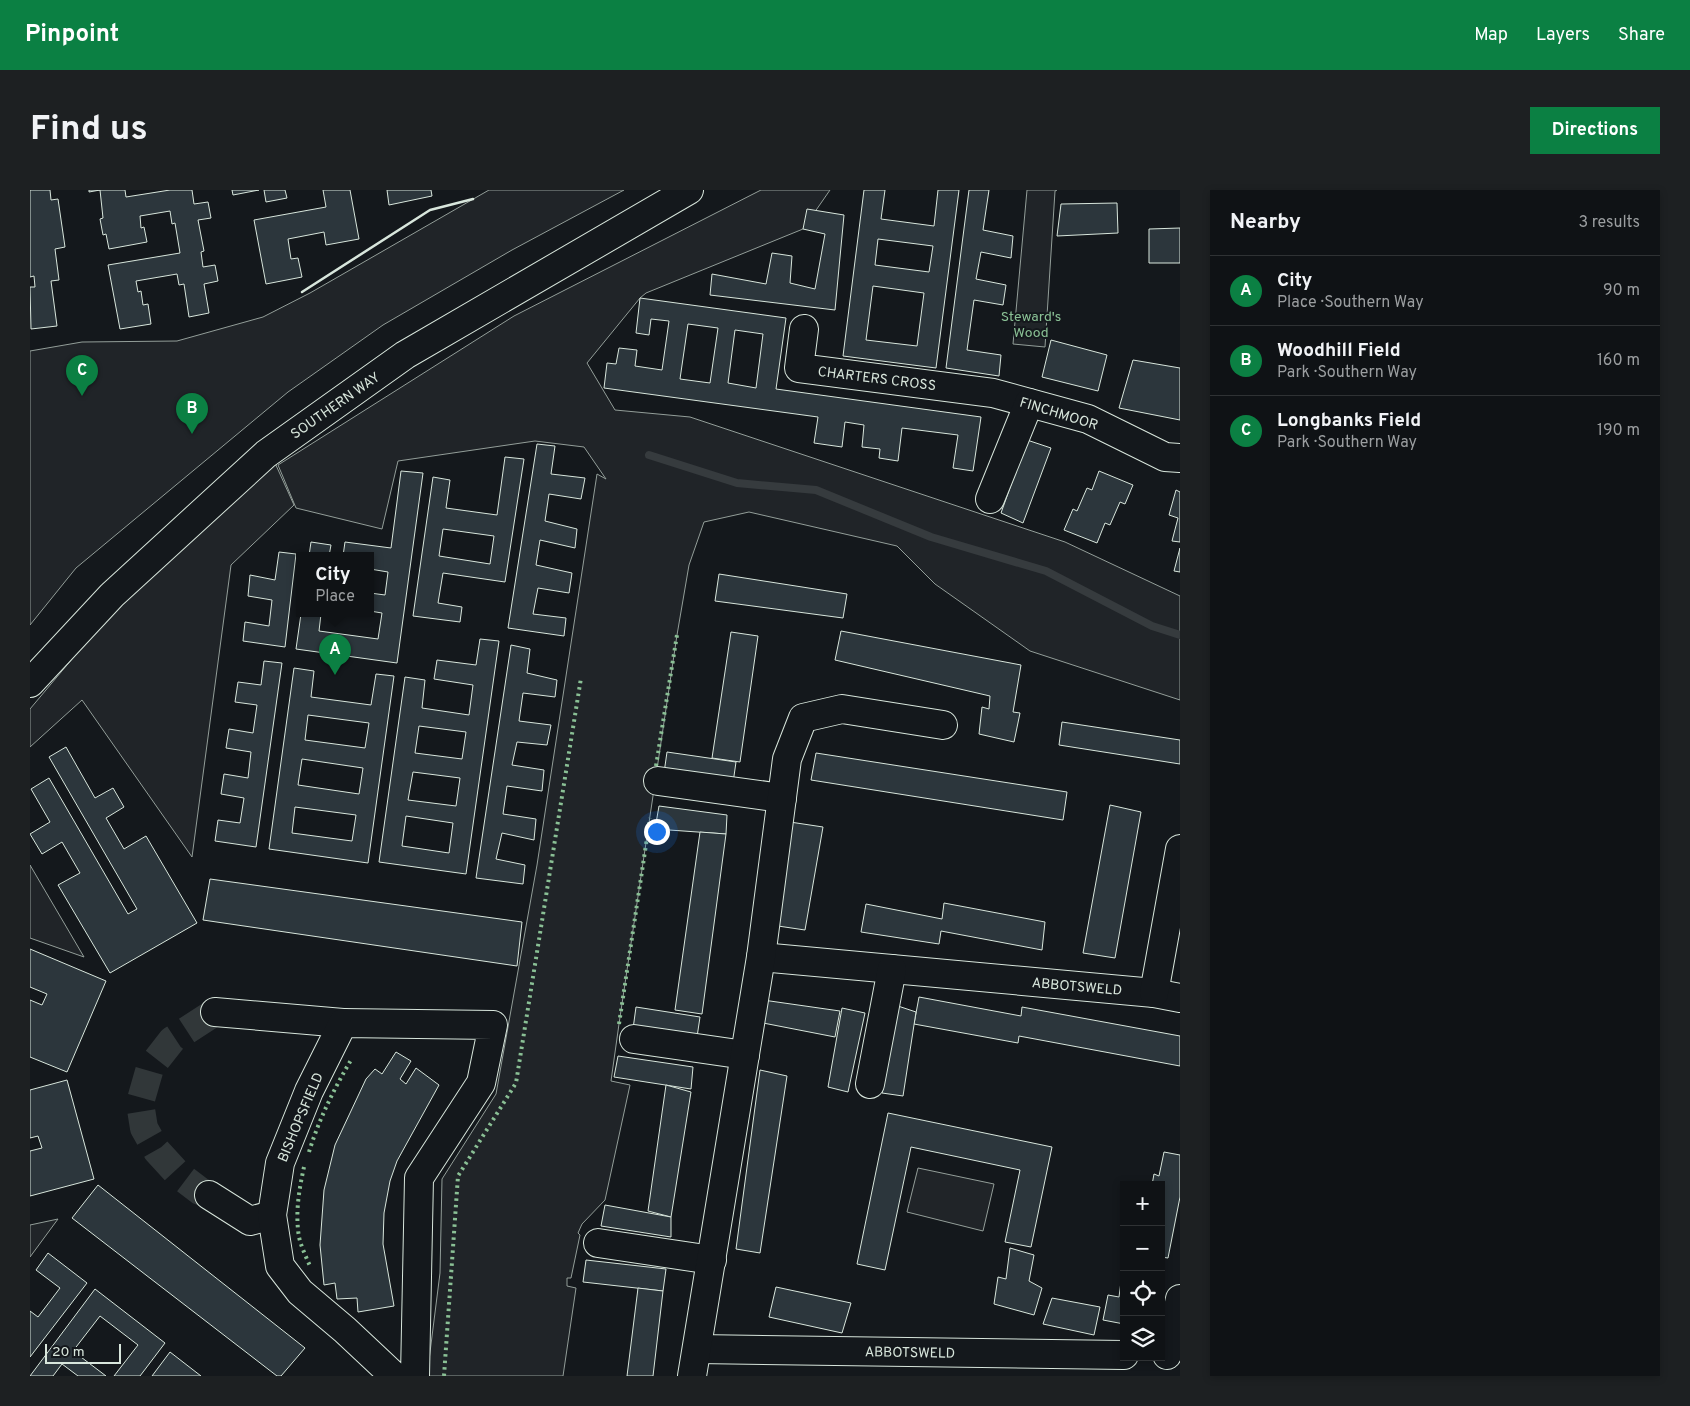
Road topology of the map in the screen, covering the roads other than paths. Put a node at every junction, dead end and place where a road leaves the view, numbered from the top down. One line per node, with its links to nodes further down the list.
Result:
1 (689, 190): 7 (street, SOUTHERN WAY)
2 (804, 329): 3 (street, CHARTERS CROSS)
3 (993, 393): 4 (street, FINCHMOOR)
4 (1029, 403): 5 (street, FINCHMOOR); 6 (street)
5 (1180, 458)
6 (990, 499)
7 (30, 684)
8 (943, 725): 10 (street)
9 (658, 781): 10 (street)
10 (782, 798): 12 (street)
11 (1180, 849): 14 (street, ABBOTSWELD)
12 (761, 957): 13 (street, ABBOTSWELD); 18 (street)
13 (892, 969): 14 (street, ABBOTSWELD); 19 (street)
14 (1167, 996)
15 (215, 1012): 16 (street)
16 (343, 1023): 21 (street, BISHOPSFIELD); 30 (street)
17 (634, 1039): 18 (street)
18 (745, 1055): 23 (street)
19 (870, 1084)
20 (209, 1195): 21 (street)
21 (272, 1215): 29 (street, BISHOPSFIELD)
22 (598, 1243): 23 (street)
23 (712, 1260): 25 (street)
24 (1180, 1299): 27 (street)
25 (697, 1349): 28 (street, ABBOTSWELD); 31 (street)
26 (1120, 1355): 28 (street, ABBOTSWELD)
27 (1169, 1355)
28 (1036, 1365)
29 (394, 1376)
30 (415, 1376)
31 (692, 1376)

